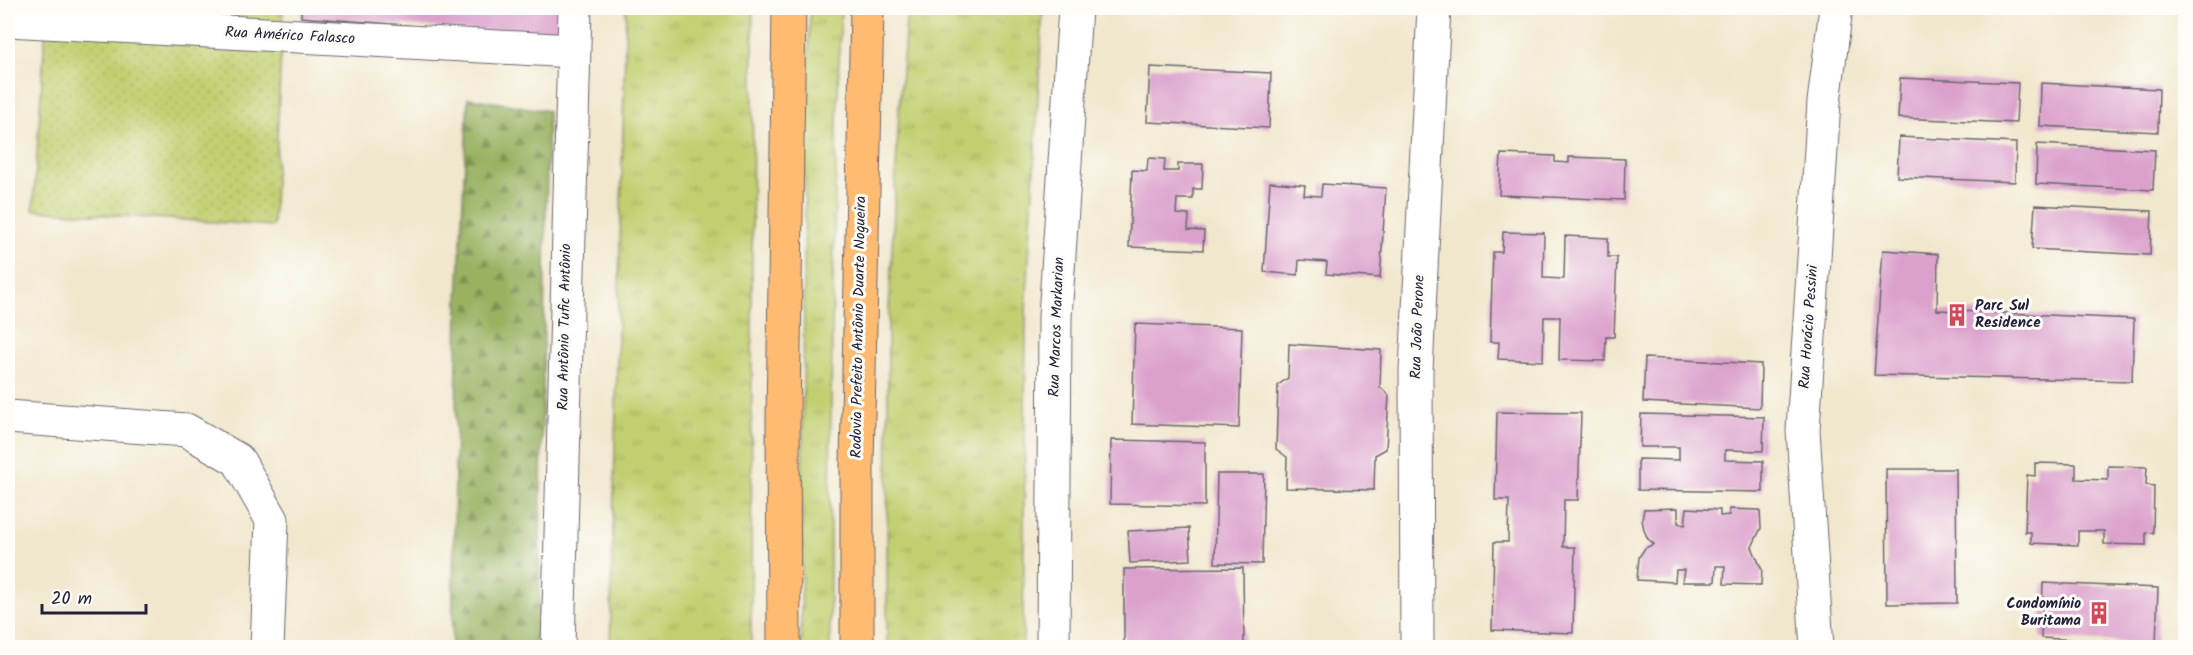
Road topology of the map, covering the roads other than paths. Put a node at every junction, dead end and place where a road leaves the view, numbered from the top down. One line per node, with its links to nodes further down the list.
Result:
1 (575, 8): 10 (street, Rua Antônio Tufic Antônio)
2 (776, 8): 11 (highway)
3 (789, 8): 11 (highway)
4 (867, 8): 12 (highway, Rodovia Prefeito Antônio Duarte Nogueira)
5 (887, 8): 12 (highway)
6 (1075, 8): 18 (street, Rua Marcos Markarian)
7 (1434, 8): 19 (street, Rua João Perone)
8 (1836, 8): 20 (street, Rua Horácio Pessini)
9 (8, 20): 10 (street, Rua Américo Falasco)
10 (572, 51): 15 (street, Rua Antônio Tufic Antônio)
11 (787, 185): 16 (highway)
12 (861, 197): 17 (highway, Rodovia Prefeito Antônio Duarte Nogueira)
13 (8, 417): 14 (street)
14 (267, 648)
15 (558, 648)
16 (784, 648)
17 (856, 648)
18 (1053, 648)
19 (1417, 648)
20 (1817, 648)

